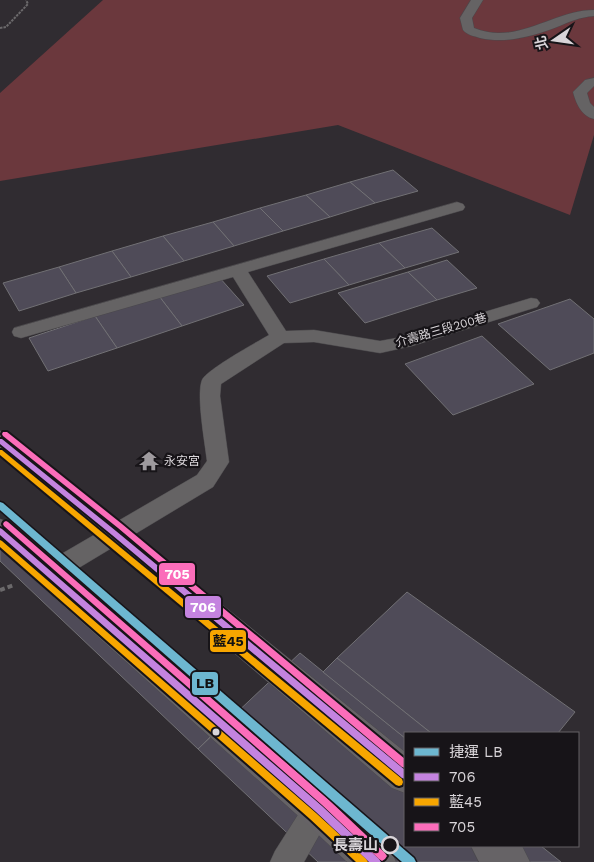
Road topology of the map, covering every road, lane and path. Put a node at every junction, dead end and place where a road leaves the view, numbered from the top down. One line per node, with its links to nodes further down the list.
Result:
1 (26, 0): 4 (path)
2 (477, 0): 3 (lane)
3 (594, 13)
4 (0, 28)
5 (594, 82): 6 (lane)
6 (594, 115)
7 (457, 207): 8 (lane)
8 (238, 270): 10 (lane); 11 (lane)
9 (531, 303): 11 (lane, 介壽路三段200巷)
10 (20, 332)
11 (280, 337): 14 (lane, 介壽路三段200巷)
12 (0, 441): 14 (main road)
13 (0, 531): 15 (main road)
14 (114, 533): 15 (lane); 16 (main road)
15 (48, 574): 17 (main road)
16 (404, 774)
17 (319, 809): 19 (lane); 20 (main road)
18 (492, 847): 21 (main road)
19 (286, 862)
20 (376, 862)
21 (510, 862)

